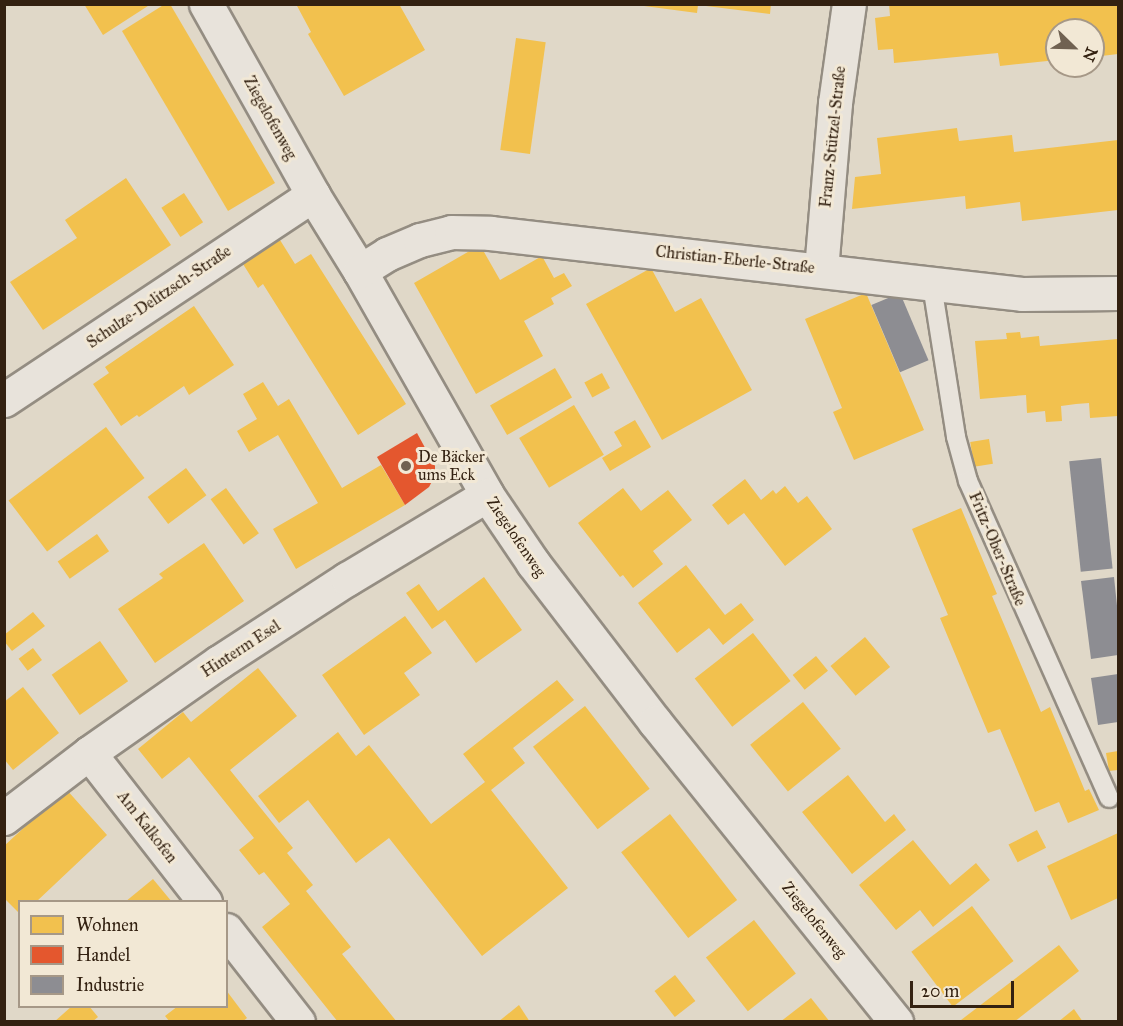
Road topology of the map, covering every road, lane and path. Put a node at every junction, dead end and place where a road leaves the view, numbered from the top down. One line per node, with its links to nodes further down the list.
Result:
1 (206, 4): 3 (street, Ziegelofenweg)
2 (849, 4): 4 (street, Franz-Stützel-Straße)
3 (313, 195): 5 (street, Ziegelofenweg); 8 (street, Schulze-Delitzsch-Straße)
4 (821, 270): 5 (street, Christian-Eberle-Straße); 6 (street, Christian-Eberle-Straße)
5 (360, 271): 9 (street, Ziegelofenweg)
6 (932, 285): 7 (street, Christian-Eberle-Straße); 11 (lane, Fritz-Ober-Straße)
7 (1119, 293)
8 (4, 400)
9 (487, 495): 10 (street, Hinterm Esel); 16 (street, Ziegelofenweg)
10 (89, 753): 12 (street, Hinterm Esel); 13 (street, Am Kalkofen)
11 (1109, 798)
12 (5, 817)
13 (203, 900)
14 (228, 933): 15 (street)
15 (298, 1022)
16 (896, 1022)

